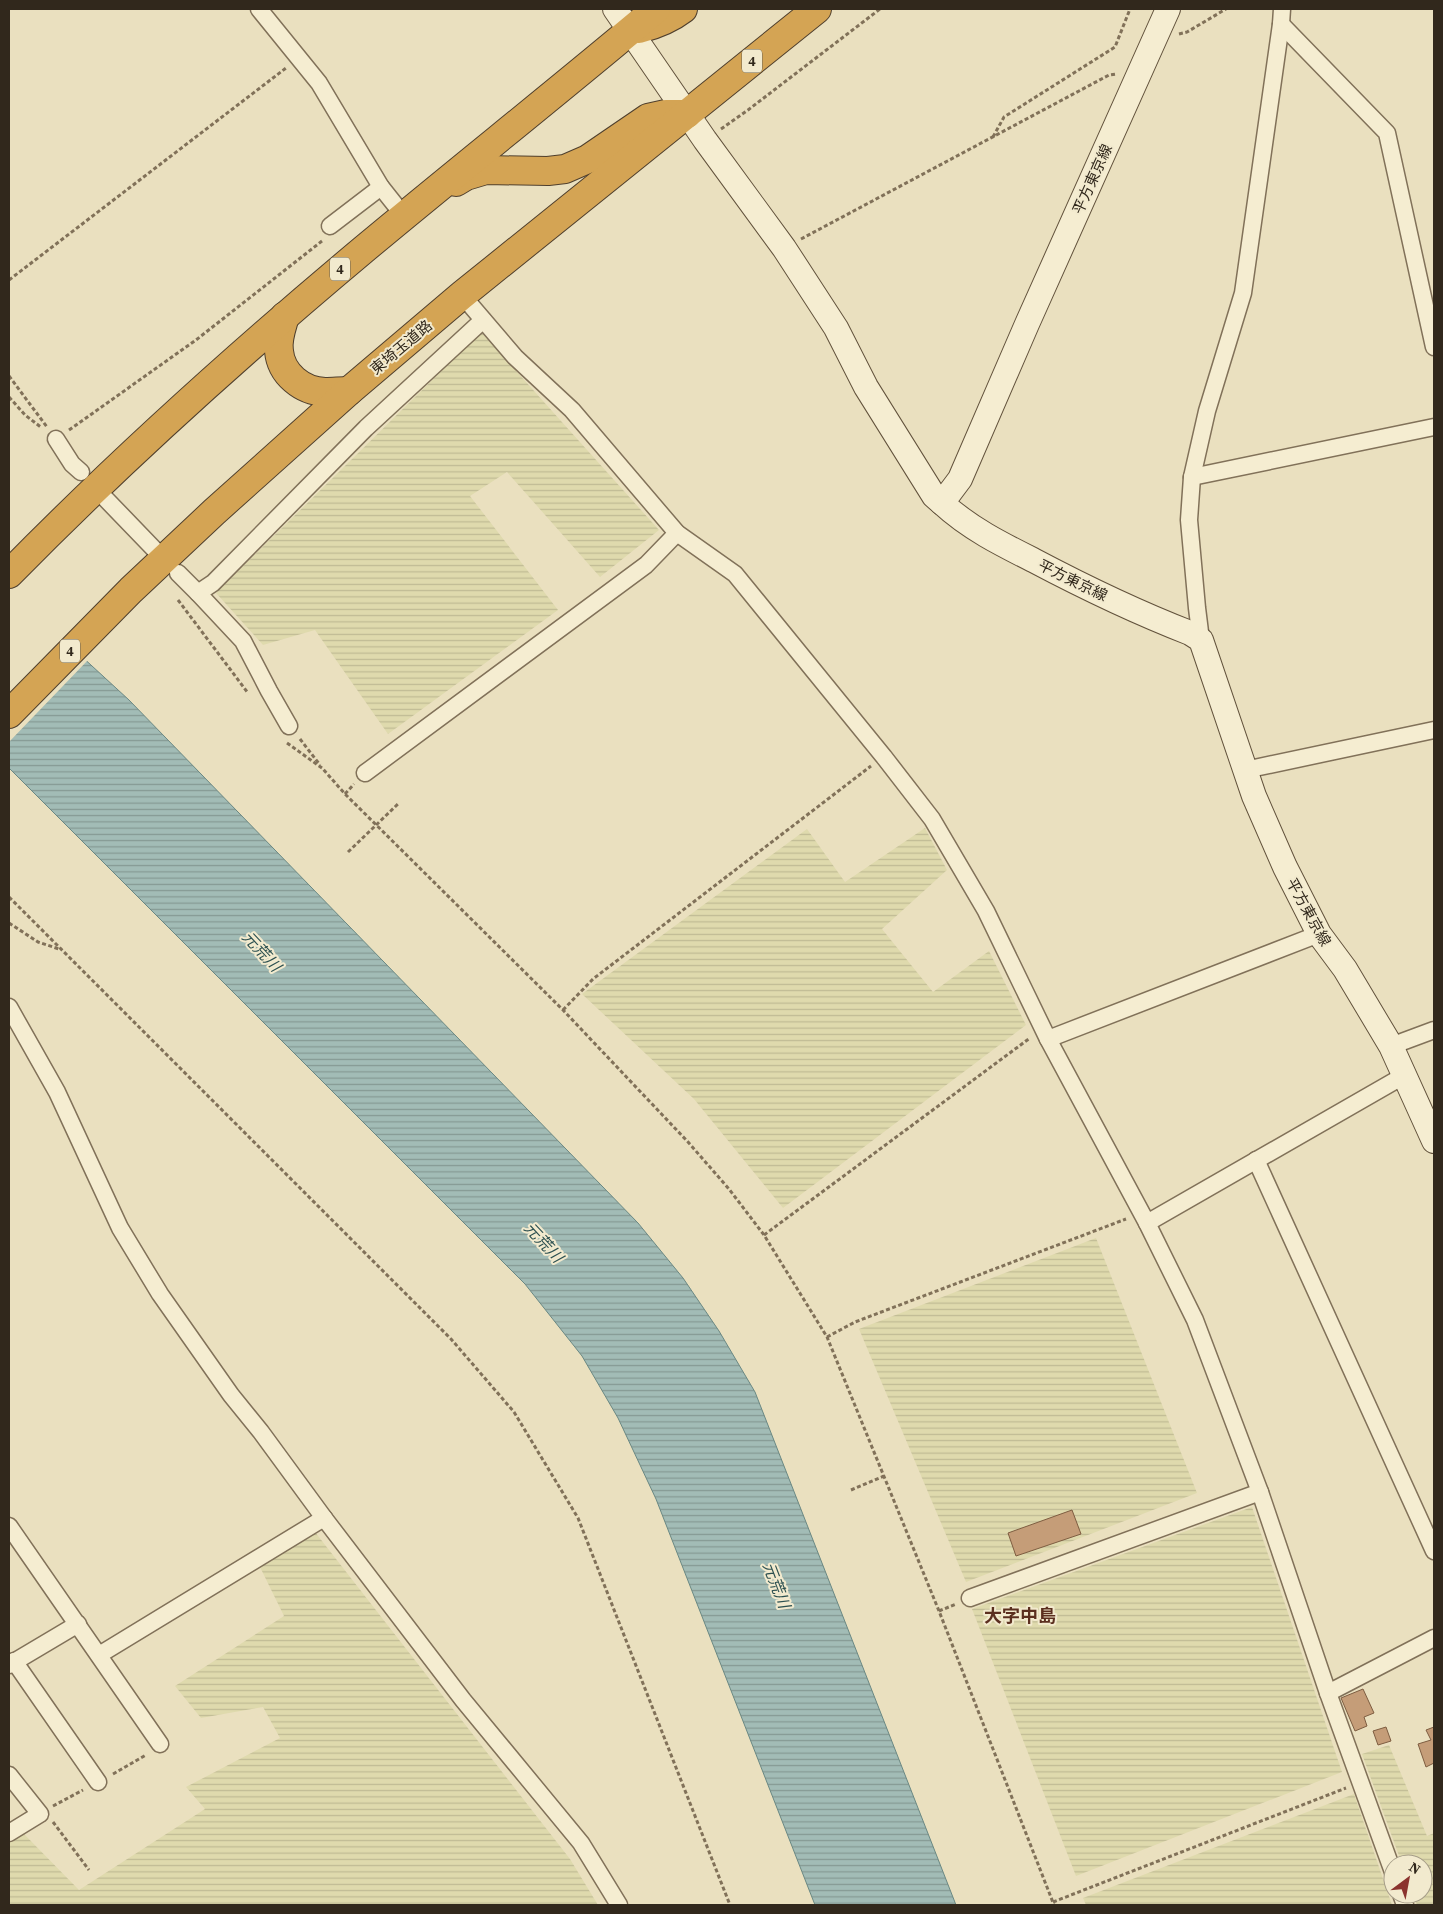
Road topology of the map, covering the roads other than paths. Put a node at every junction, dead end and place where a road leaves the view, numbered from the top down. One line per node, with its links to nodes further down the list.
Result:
1 (259, 9): 10 (street)
2 (614, 9): 8 (main road)
3 (656, 9): 8 (highway, 4)
4 (683, 9): 8 (highway, 4)
5 (817, 9): 9 (highway, 東埼玉道路 / 4)
6 (1168, 9): 24 (main road, 平方東京線)
7 (1282, 16): 17 (street); 22 (street)
8 (630, 31): 9 (main road); 11 (highway, 4)
9 (687, 114): 11 (highway, 4); 14 (highway, 東埼玉道路 / 4); 24 (main road)
10 (381, 187): 12 (street); 13 (street)
11 (427, 197): 12 (highway, 4)
12 (404, 216): 15 (highway, 4)
13 (330, 226)
14 (462, 294): 16 (street); 18 (highway, 東埼玉道路 / 4)
15 (286, 316): 18 (highway); 28 (highway, 4)
16 (484, 320): 25 (street); 29 (street)
17 (1434, 347)
18 (349, 391): 31 (highway, 東埼玉道路 / 4)
19 (1434, 427): 22 (street)
20 (56, 440): 21 (street)
21 (81, 472)
22 (1192, 477): 30 (street)
23 (101, 494): 26 (street)
24 (942, 503): 30 (main road, 平方東京線)
25 (677, 533): 35 (street); 39 (street)
26 (155, 550)
27 (178, 573): 29 (street)
28 (9, 574)
29 (198, 593): 33 (street)
30 (1201, 640): 34 (main road, 平方東京線)
31 (9, 714)
32 (1434, 730): 34 (street)
33 (285, 731)
34 (1245, 770): 36 (main road, 平方東京線)
35 (365, 773)
36 (1319, 934): 39 (street); 40 (main road, 平方東京線)
37 (9, 1007): 46 (street)
38 (1434, 1030): 40 (street)
39 (1045, 1034): 44 (street)
40 (1391, 1046): 41 (main road, 平方東京線)
41 (1405, 1074): 42 (main road, 平方東京線); 43 (street)
42 (1434, 1141)
43 (1256, 1160): 44 (street); 48 (street)
44 (1144, 1218): 45 (street)
45 (1260, 1492): 49 (street); 54 (street)
46 (324, 1518): 52 (street); 60 (street)
47 (9, 1526): 50 (street)
48 (1434, 1551)
49 (970, 1598)
50 (78, 1624): 52 (street); 53 (street)
51 (1434, 1638): 54 (street)
52 (99, 1655): 55 (street)
53 (11, 1663): 57 (street)
54 (1328, 1693): 59 (street)
55 (160, 1744)
56 (9, 1775): 58 (street)
57 (98, 1782)
58 (9, 1833)
59 (1386, 1854)
60 (619, 1905)

